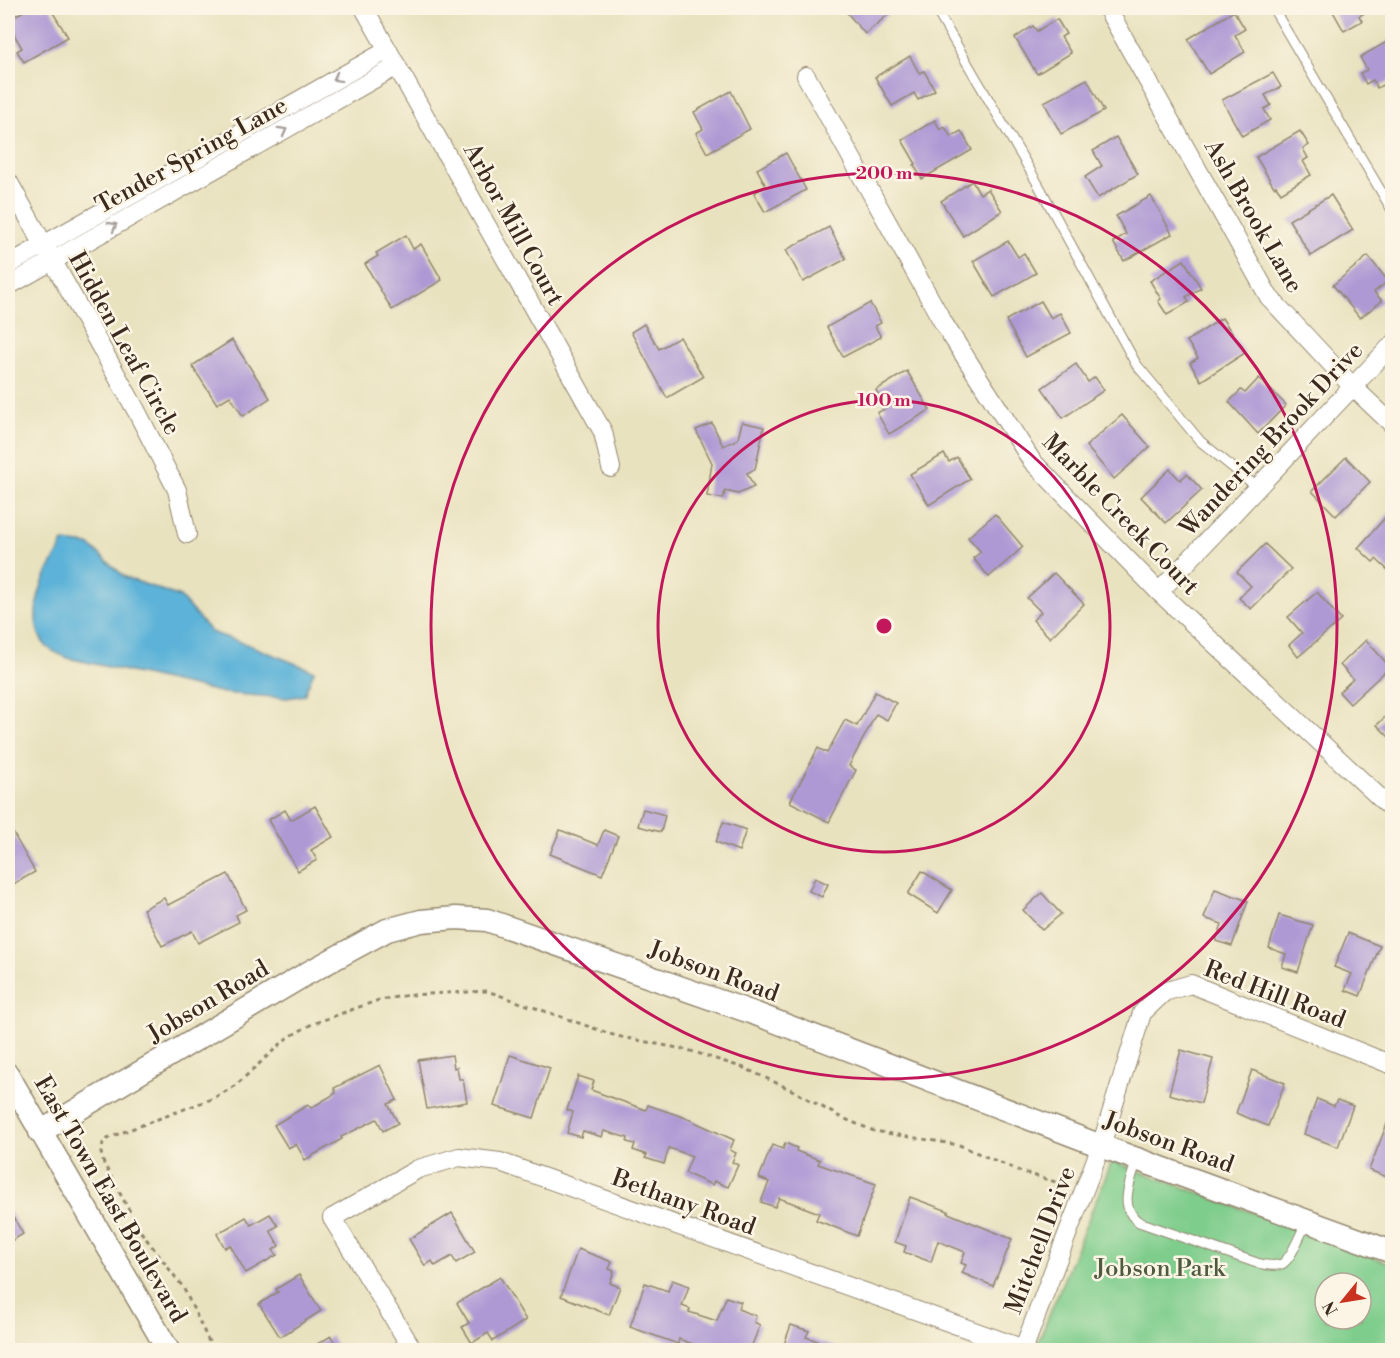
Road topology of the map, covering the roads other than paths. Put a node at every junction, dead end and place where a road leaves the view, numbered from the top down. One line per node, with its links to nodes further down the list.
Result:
1 (364, 8): 5 (street, Arbor Mill Court)
2 (935, 8): 18 (lane)
3 (1107, 8): 15 (street, Ash Brook Lane)
4 (1273, 8): 9 (lane)
5 (388, 50): 6 (street, Arbor Mill Court); 10 (street, Tender Spring Lane, one-way to 10)
6 (397, 66): 11 (street, Tender Spring Lane, one-way to 6); 17 (street, Arbor Mill Court)
7 (806, 76): 20 (street, Marble Creek Court)
8 (8, 181): 10 (street, Hidden Leaf Circle)
9 (1392, 210)
10 (44, 244): 11 (street, Hidden Leaf Circle); 12 (street, Tender Spring Lane)
11 (53, 261): 13 (street, Tender Spring Lane); 19 (street, Hidden Leaf Circle)
12 (8, 265)
13 (8, 286)
14 (1392, 345): 15 (street, Wandering Brook Drive)
15 (1353, 387): 16 (street, Ash Brook Lane); 18 (street, Wandering Brook Drive)
16 (1392, 424)
17 (611, 468)
18 (1257, 487): 20 (street, Wandering Brook Drive)
19 (188, 534)
20 (1160, 592): 21 (street, Marble Creek Court)
21 (1392, 808)
22 (1392, 1065): 25 (street, Red Hill Road)
23 (8, 1075): 24 (street, East Town East Boulevard)
24 (40, 1132): 25 (street, Jobson Road); 29 (street, East Town East Boulevard)
25 (1101, 1146): 26 (street, Jobson Road); 31 (street, Mitchell Drive)
26 (1137, 1159): 27 (street, Jobson Road); 27 (lane)
27 (1306, 1221): 28 (street, Jobson Road)
28 (1392, 1252)
29 (168, 1350)
30 (414, 1350): 31 (street, Bethany Road)
31 (1024, 1350)

